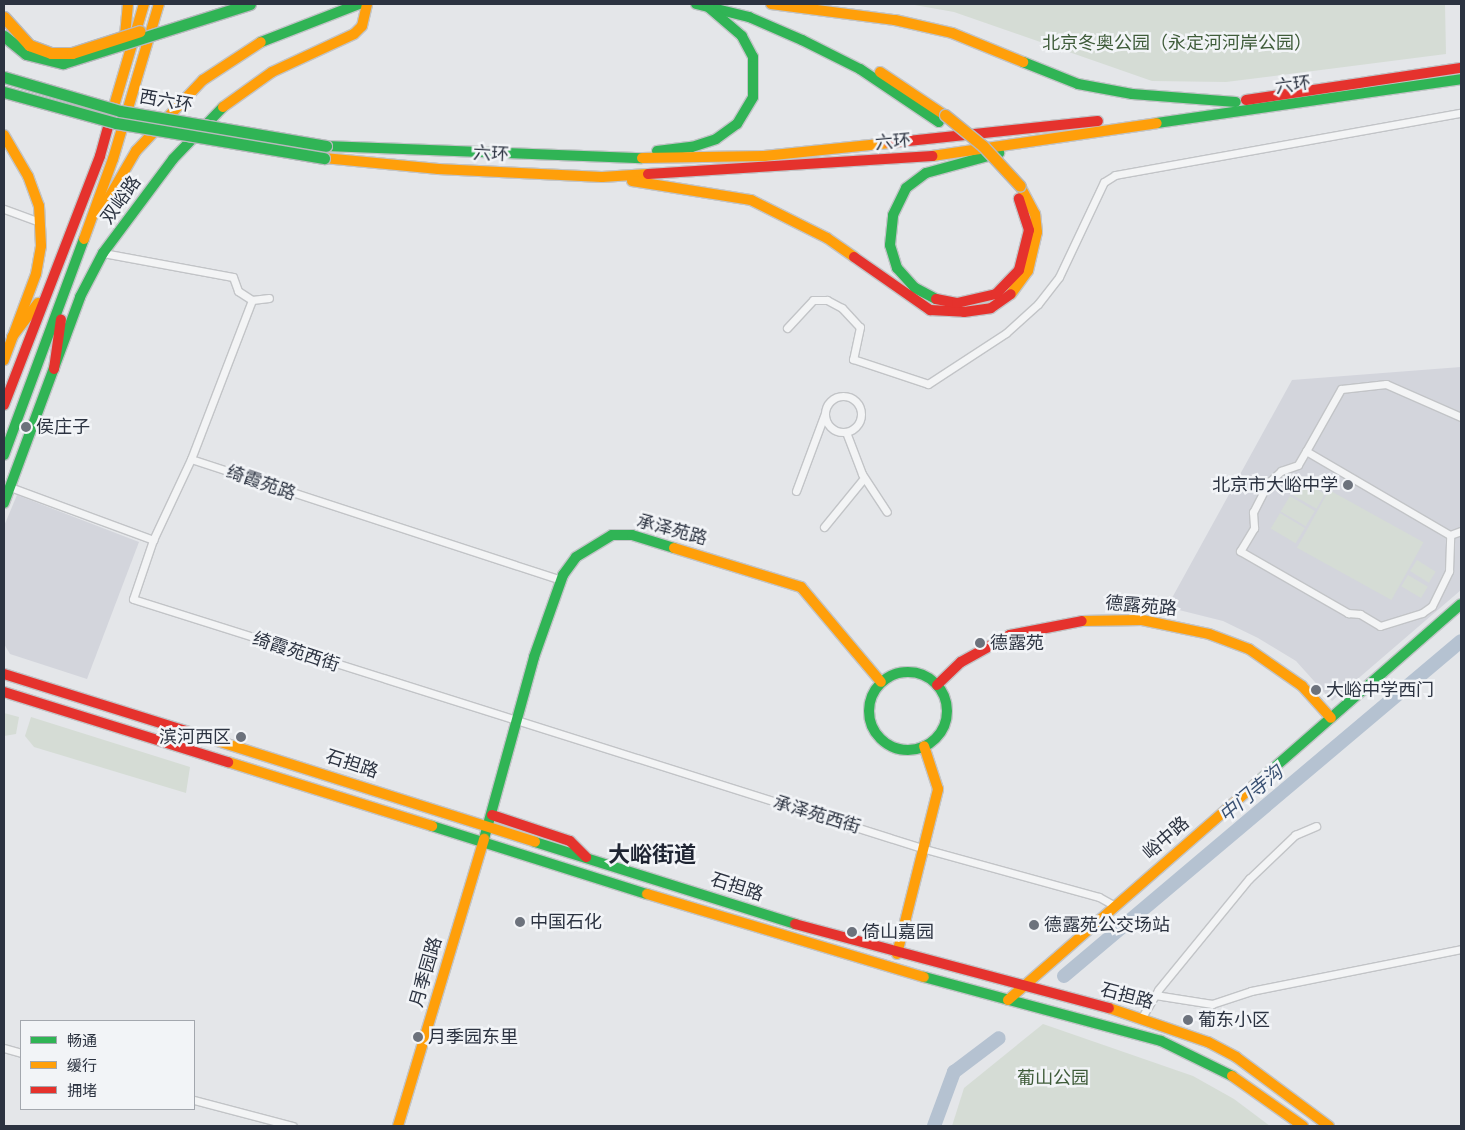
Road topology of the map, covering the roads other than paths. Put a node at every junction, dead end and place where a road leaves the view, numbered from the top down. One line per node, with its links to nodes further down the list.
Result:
1 (128, 4): 16 (main road)
2 (144, 4): 16 (main road, 双峪路)
3 (159, 4): 30 (main road, 双峪路)
4 (223, 4): 11 (main road, bridge)
5 (250, 4): 12 (main road, bridge)
6 (359, 4): 30 (main road)
7 (367, 4): 31 (main road, 双峪路)
8 (726, 4): 20 (main road)
9 (771, 4): 18 (main road)
10 (701, 5): 20 (main road); 25 (main road)
11 (4, 17)
12 (4, 36)
13 (1461, 68): 18 (main road, 六环)
14 (4, 77): 23 (main road, 西六环, bridge)
15 (1461, 79): 21 (main road, 六环)
16 (118, 91): 32 (main road, 双峪路)
17 (4, 92): 24 (main road, 西六环, bridge)
18 (1236, 102): 25 (main road, 六环)
19 (1461, 113): 36 (street)
20 (942, 118): 27 (main road)
21 (1091, 131): 26 (main road, 六环); 27 (main road)
22 (4, 135): 29 (main road)
23 (326, 146): 25 (main road, 六环)
24 (324, 158): 26 (main road, 六环)
25 (589, 159)
26 (602, 177): 27 (main road)
27 (1017, 188)
28 (4, 209): 29 (street)
29 (40, 222): 37 (main road)
30 (84, 241): 33 (main road, 双峪路)
31 (103, 253): 35 (street); 39 (main road, 双峪路)
32 (48, 291): 37 (main road); 40 (main road, 双峪路)
33 (64, 296): 39 (main road); 45 (main road, 双峪路)
34 (269, 298): 35 (street)
35 (252, 300): 46 (street)
36 (787, 328)
37 (12, 337): 38 (main road)
38 (4, 360)
39 (54, 369): 48 (main road, 双峪路)
40 (4, 405)
41 (826, 410): 43 (street); 43 (street); 49 (street)
42 (1461, 417): 44 (street)
43 (846, 432): 47 (street)
44 (1306, 451): 54 (street); 54 (street)
45 (4, 455)
46 (191, 459): 55 (street); 56 (street, 绮霞苑路)
47 (864, 478): 51 (street); 52 (street)
48 (10, 487): 50 (main road, 双峪路); 55 (street)
49 (796, 491)
50 (4, 502)
51 (887, 512)
52 (824, 527)
53 (1461, 530): 54 (street)
54 (1450, 535)
55 (153, 540): 63 (street, 绮霞苑西街)
56 (562, 580): 59 (main road, 承泽苑路); 63 (main road, 承泽苑路)
57 (1461, 604): 62 (main road, 峪中路)
58 (6, 673): 65 (main road, 石担路)
59 (881, 682): 60 (main road); 64 (main road)
60 (937, 685): 62 (main road, 德露苑路); 64 (main road)
61 (4, 692): 67 (main road, 石担路)
62 (1331, 718): 69 (main road, 峪中路)
63 (519, 723): 65 (main road, 承泽苑路); 68 (street, 承泽苑西街)
64 (924, 746): 68 (main road)
65 (489, 821): 67 (main road, 月季园路); 71 (main road, 石担路)
66 (1316, 826): 73 (street)
67 (483, 842): 74 (main road, 石担路); 80 (main road, 月季园路)
68 (926, 849): 69 (street, 承泽苑西街); 71 (main road)
69 (1115, 906): 72 (main road, 峪中路)
70 (1461, 949): 73 (street)
71 (897, 954): 72 (main road, 石担路)
72 (1022, 986): 74 (main road, 峪中路); 75 (main road, 石担路)
73 (1155, 995): 75 (street)
74 (1008, 1000): 81 (main road, 石担路)
75 (1142, 1017): 82 (main road, 石担路)
76 (4, 1048): 77 (street)
77 (20, 1053)
78 (195, 1100): 79 (street)
79 (293, 1126)
80 (398, 1126)
81 (1303, 1126)
82 (1329, 1126)

